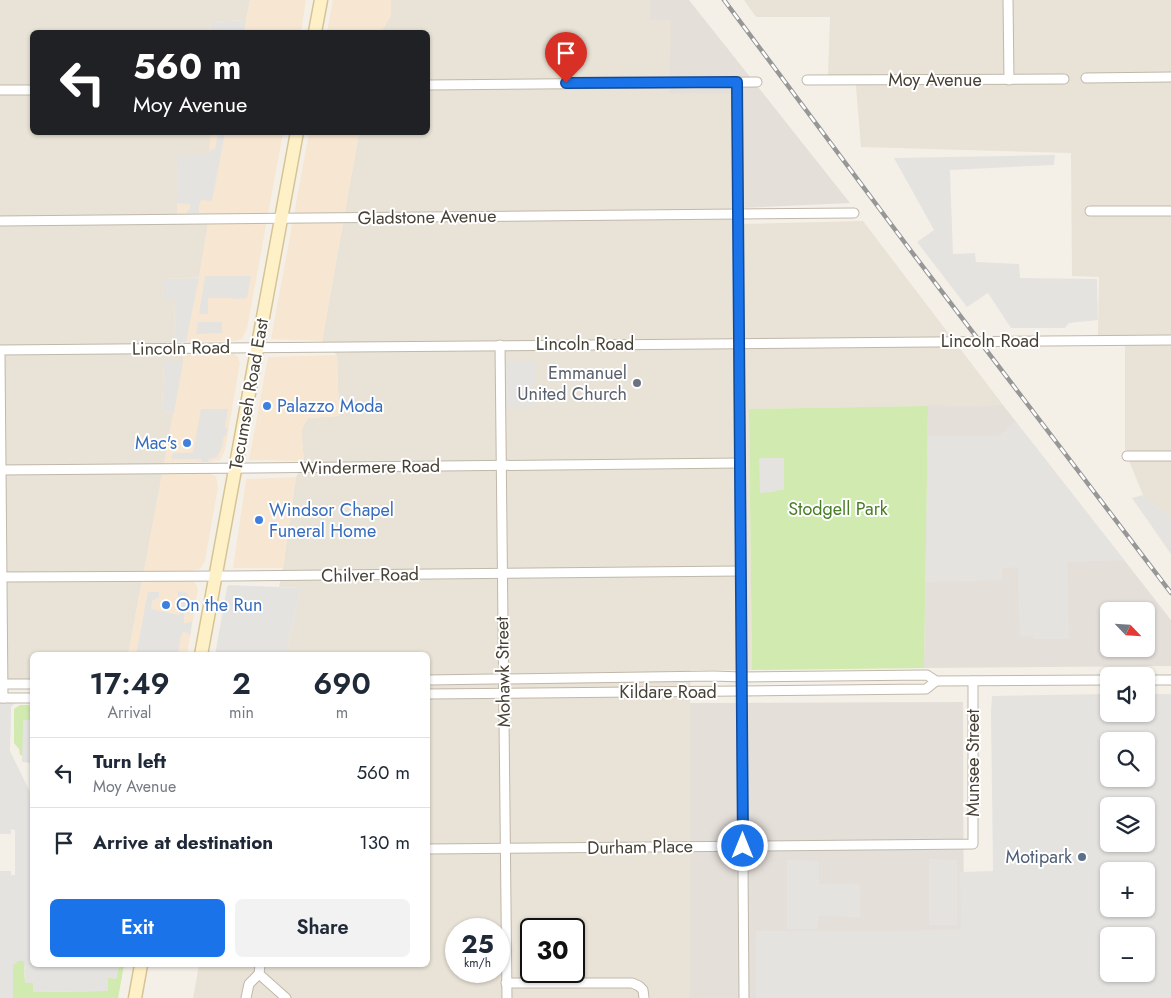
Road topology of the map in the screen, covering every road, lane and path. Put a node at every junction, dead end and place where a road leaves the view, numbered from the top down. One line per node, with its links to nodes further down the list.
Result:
1 (321, 0): 3 (main road)
2 (1008, 0): 8 (street)
3 (315, 30)
4 (1171, 77): 5 (street)
5 (1086, 78)
6 (1064, 79): 8 (street, Moy Avenue)
7 (807, 80): 8 (street, Moy Avenue)
8 (1009, 80)
9 (737, 82): 10 (street); 11 (street); 18 (street)
10 (757, 82)
11 (430, 85)
12 (0, 90): 13 (street)
13 (30, 90)
14 (296, 135): 19 (main road, Tecumseh Road East)
15 (1171, 210): 16 (street)
16 (1090, 211)
17 (854, 213): 18 (street, Gladstone Avenue)
18 (738, 214): 19 (street, Gladstone Avenue); 22 (street)
19 (281, 218): 20 (street, Gladstone Avenue); 24 (main road, Tecumseh Road East)
20 (0, 221)
21 (1171, 340): 22 (street, Lincoln Road)
22 (739, 343): 23 (street, Lincoln Road); 29 (street)
23 (500, 345): 24 (street, Lincoln Road); 30 (street, Mohawk Street)
24 (257, 347): 25 (street, Lincoln Road); 31 (main road, Tecumseh Road East)
25 (0, 350)
26 (0, 354): 32 (street)
27 (1127, 456): 28 (street)
28 (1171, 456)
29 (740, 463): 30 (street, Windermere Road); 33 (street)
30 (501, 465): 31 (street, Windermere Road); 34 (street, Mohawk Street)
31 (235, 468): 32 (street, Windermere Road); 35 (main road, Tecumseh Road East)
32 (0, 470): 36 (street)
33 (741, 571): 34 (street, Chilver Road); 38 (street)
34 (502, 574): 35 (street, Chilver Road); 39 (street, Mohawk Street)
35 (215, 576): 36 (street, Chilver Road); 37 (main road, Tecumseh Road East)
36 (1, 577): 46 (street)
37 (202, 652)
38 (742, 678): 39 (street, Kildare Road); 44 (street, Kildare Road); 48 (street)
39 (503, 679): 40 (street, Kildare Road); 50 (street, Mohawk Street)
40 (430, 680)
41 (1100, 680): 45 (street, Kildare Road)
42 (1155, 680): 43 (street)
43 (1171, 680)
44 (936, 681): 45 (street, Kildare Road); 48 (street, Kildare Road)
45 (973, 681): 53 (street, Munsee Street)
46 (1, 684): 47 (street); 51 (street)
47 (30, 684)
48 (742, 692): 50 (street, Kildare Road); 54 (street)
49 (430, 694): 50 (street, Kildare Road)
50 (503, 694): 55 (street, Mohawk Street)
51 (1, 698): 52 (street)
52 (30, 698)
53 (973, 844): 54 (street, Durham Place)
54 (743, 846): 55 (street, Durham Place); 67 (street)
55 (505, 848): 56 (street, Durham Place); 57 (street, Mohawk Street)
56 (430, 849)
57 (506, 918)
58 (142, 967): 62 (main road)
59 (259, 969): 63 (street); 64 (street)
60 (506, 983): 65 (street, Mohawk Street)
61 (510, 983): 66 (street)
62 (135, 998)
63 (246, 998)
64 (286, 998)
65 (507, 998)
66 (644, 998)
67 (744, 998)

